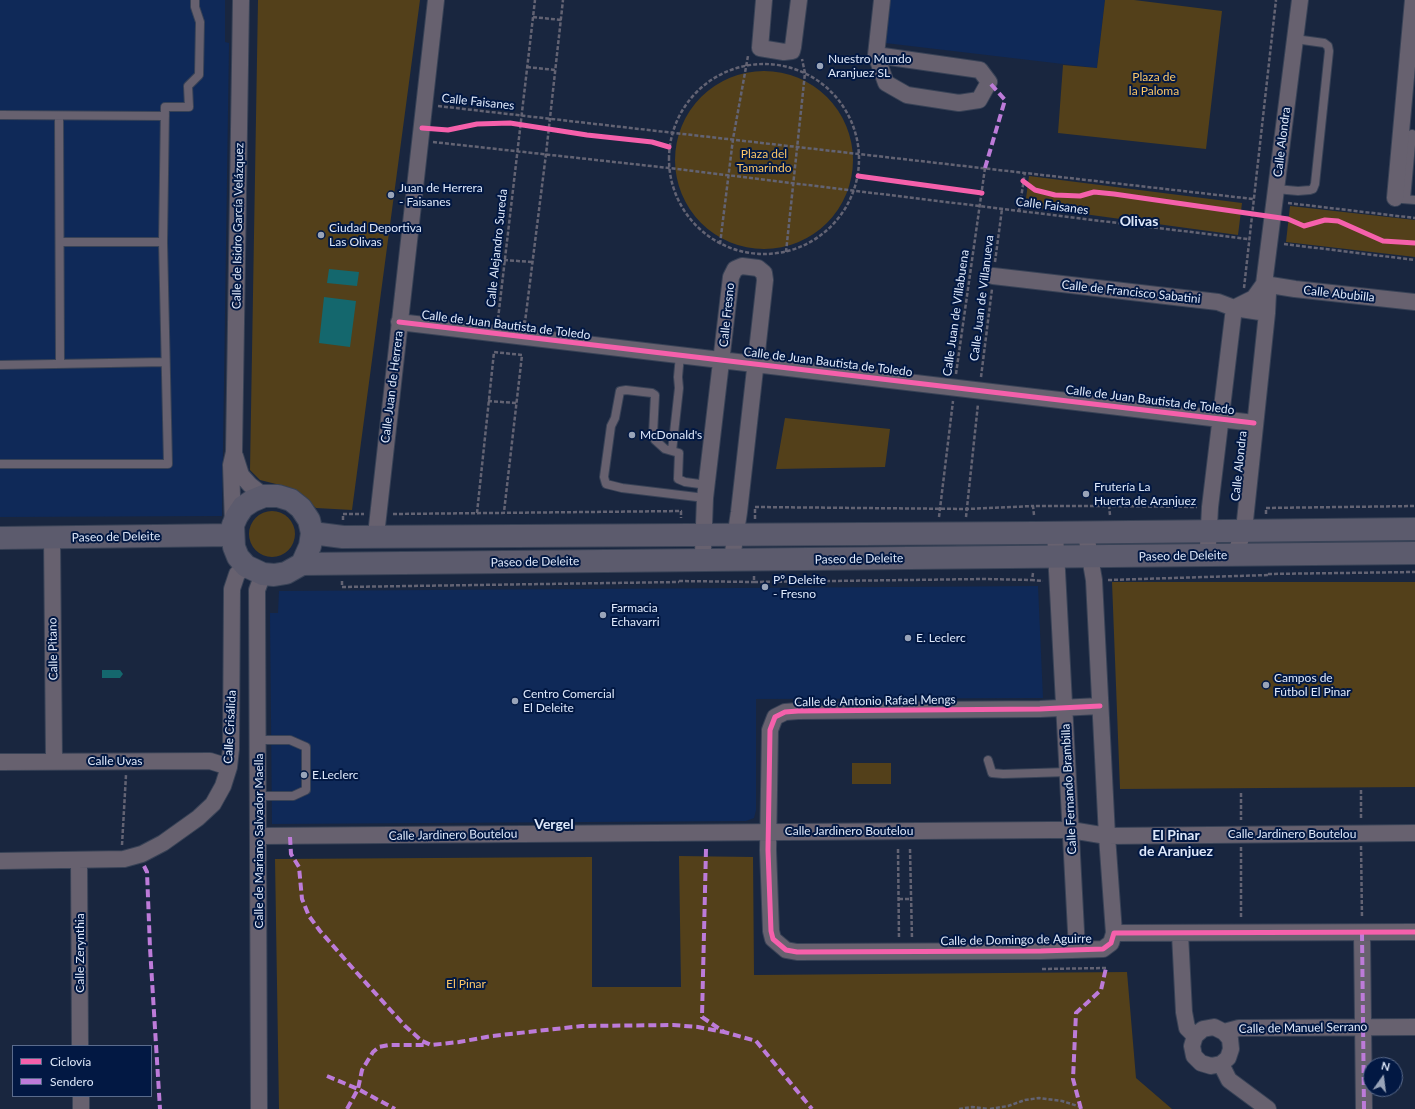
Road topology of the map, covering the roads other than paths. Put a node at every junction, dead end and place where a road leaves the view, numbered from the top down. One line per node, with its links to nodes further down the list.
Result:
1 (195, 0): 13 (lane)
2 (241, 0): 35 (street, Calle de Isidro García Velázquez)
3 (436, 0): 25 (street, Calle Juan de Herrera)
4 (764, 0): 5 (street)
5 (799, 0)
6 (882, 0): 10 (street)
7 (1300, 0): 9 (street, Calle Alondra)
8 (1413, 0): 14 (street)
9 (1295, 39): 15 (street, Calle Alondra); 15 (lane)
10 (876, 55): 10 (street)
11 (0, 115): 12 (lane)
12 (59, 116): 13 (lane); 18 (lane)
13 (165, 116): 19 (lane)
14 (1409, 134): 16 (street)
15 (1276, 189): 21 (street, Calle Alondra)
16 (1401, 199): 17 (lane)
17 (1415, 200)
18 (60, 242): 19 (lane); 30 (lane)
19 (163, 242): 28 (lane)
20 (994, 276): 23 (street, Calle de Francisco Sabatini)
21 (1264, 284): 22 (street, Calle Abubilla); 23 (street); 24 (street, Calle Alondra)
22 (1415, 302)
23 (1234, 308): 24 (street, Calle de Francisco Sabatini); 32 (street, Calle Alondra)
24 (1267, 313): 33 (street, Calle Alondra)
25 (399, 322): 26 (street, Calle de Juan Bautista de Toledo); 46 (street, Calle Juan de Herrera)
26 (680, 355): 27 (street, Calle de Juan Bautista de Toledo); 34 (lane)
27 (722, 360): 29 (street, Calle de Juan Bautista de Toledo); 29 (street, Calle Fresno); 37 (street, Calle Fresno)
28 (165, 362): 30 (lane); 36 (lane)
29 (756, 363): 32 (street, Calle de Juan Bautista de Toledo); 48 (street, Calle Fresno)
30 (60, 364): 31 (lane)
31 (0, 365)
32 (1220, 419): 33 (street, Calle de Juan Bautista de Toledo); 41 (street, Calle Alondra)
33 (1254, 422): 42 (street, Calle Alondra)
34 (672, 451): 37 (lane); 37 (lane)
35 (234, 452): 38 (street, Calle de Isidro García Velázquez); 40 (street, Calle de Isidro García Velázquez)
36 (0, 464)
37 (706, 491): 47 (street, Calle Fresno)
38 (264, 496): 40 (main road); 44 (main road)
39 (1415, 529): 42 (main road, Paseo de Deleite)
40 (233, 530): 49 (main road, Paseo de Deleite); 59 (main road)
41 (1208, 530): 42 (main road, Paseo de Deleite); 43 (main road, Paseo de Deleite); 52 (street, Calle Alondra)
42 (1244, 530): 53 (street, Calle Alondra)
43 (1083, 532): 45 (main road, Paseo de Deleite); 55 (street)
44 (312, 533): 46 (main road, Paseo de Deleite); 58 (main road)
45 (1045, 533): 48 (main road, Paseo de Deleite); 54 (street, Calle Fernando Brambilla)
46 (376, 535): 47 (main road, Paseo de Deleite)
47 (703, 535): 48 (main road, Paseo de Deleite); 57 (street, Calle Fresno)
48 (745, 535): 56 (street, Calle Fresno)
49 (52, 537): 50 (main road, Paseo de Deleite); 64 (street, Calle Pitano)
50 (0, 538)
51 (1415, 553): 53 (main road, Paseo de Deleite)
52 (1210, 555): 53 (main road, Paseo de Deleite); 55 (main road, Paseo de Deleite)
53 (1234, 555)
54 (1057, 557): 55 (main road, Paseo de Deleite); 56 (main road, Paseo de Deleite); 61 (street, Calle Fernando Brambilla)
55 (1100, 557): 60 (street)
56 (730, 559): 57 (main road, Paseo de Deleite)
57 (708, 560): 58 (main road, Paseo de Deleite)
58 (302, 564): 59 (main road)
59 (254, 570): 62 (street, Calle de Mariano Salvador Maella); 66 (street, Calle Crisálida)
60 (1100, 706): 61 (street, Calle de Antonio Rafael Mengs); 73 (street)
61 (1064, 708): 67 (street, Calle Fernando Brambilla); 70 (street, Calle de Antonio Rafael Mengs)
62 (259, 740): 68 (street, Calle de Mariano Salvador Maella); 68 (lane)
63 (988, 760): 67 (lane)
64 (54, 761): 65 (street, Calle Uvas); 66 (street, Calle Uvas)
65 (0, 762)
66 (229, 767): 74 (street, Calle Crisálida)
67 (1068, 772): 69 (street, Calle Fernando Brambilla)
68 (258, 796): 72 (street, Calle de Mariano Salvador Maella)
69 (1071, 830): 70 (street, Calle Jardinero Boutelou); 73 (street, Calle Jardinero Boutelou); 81 (street, Calle Fernando Brambilla)
70 (769, 831): 72 (street, Calle Jardinero Boutelou); 80 (street, Calle de Antonio Rafael Mengs)
71 (1415, 833): 73 (street, Calle Jardinero Boutelou)
72 (258, 836): 90 (street, Calle de Mariano Salvador Maella)
73 (1107, 836): 78 (street)
74 (79, 860): 75 (street, Calle Crisálida); 86 (street, Calle Zerynthia)
75 (0, 861)
76 (1362, 925): 77 (street); 79 (street); 83 (street)
77 (1415, 932)
78 (1114, 933): 79 (street); 81 (street, Calle de Domingo de Aguirre)
79 (1180, 934): 85 (street)
80 (778, 945): 81 (street, Calle de Domingo de Aguirre)
81 (1077, 950)
82 (1415, 1026): 83 (street, Calle de Manuel Serrano)
83 (1363, 1027): 84 (street, Calle de Manuel Serrano); 92 (street)
84 (1224, 1032): 85 (street, Calle de Manuel Serrano); 87 (street)
85 (1195, 1036): 87 (street)
86 (80, 1045)
87 (1221, 1064): 91 (street)
88 (81, 1097): 89 (street)
89 (81, 1109)
90 (259, 1109)
91 (1268, 1109)
92 (1364, 1109)

